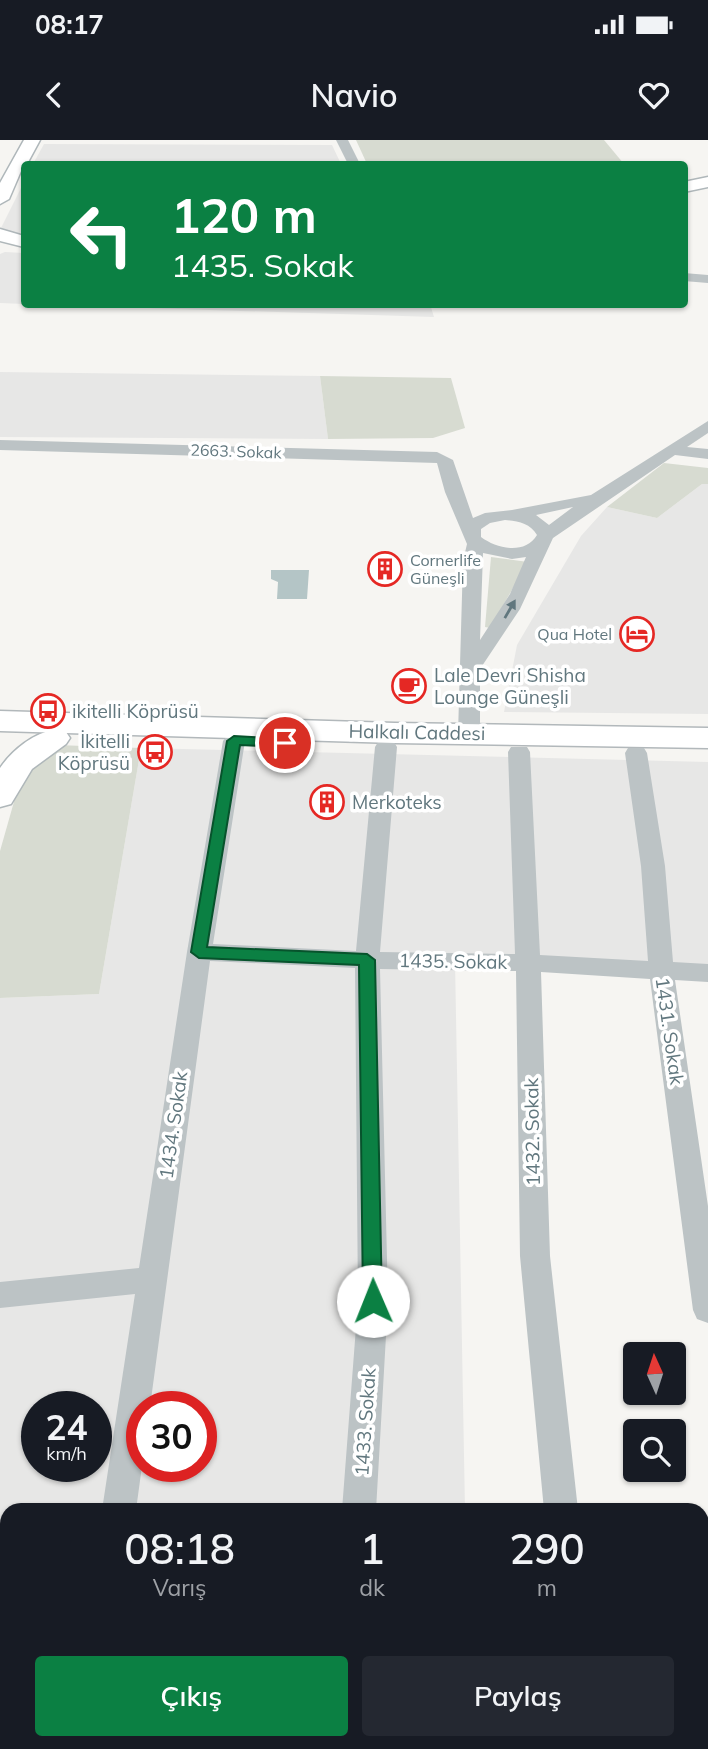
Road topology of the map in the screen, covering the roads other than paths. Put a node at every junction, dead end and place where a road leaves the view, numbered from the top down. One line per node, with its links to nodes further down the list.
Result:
1 (342, 140): 3 (street)
2 (29, 142): 4 (main road); 9 (main road)
3 (352, 161)
4 (0, 174)
5 (708, 181): 6 (main road)
6 (688, 186)
7 (708, 190): 8 (main road)
8 (688, 194)
9 (0, 200)
10 (0, 235): 11 (main road)
11 (21, 241)
12 (21, 251): 13 (main road)
13 (0, 252)
14 (688, 278): 15 (street)
15 (708, 279)
16 (708, 426): 18 (street)
17 (0, 445): 20 (street, 2663. Sokak)
18 (674, 450): 19 (street); 21 (street)
19 (708, 454)
20 (453, 485): 22 (street); 23 (street)
21 (599, 497): 22 (street); 24 (street)
22 (505, 515): 23 (street); 24 (street)
23 (473, 538): 24 (street); 25 (street)
24 (542, 541): 25 (street, one-way to 24)
25 (472, 666): 27 (street)
26 (0, 721): 27 (main road, Halkalı Caddesi)
27 (469, 734): 30 (main road, Halkalı Caddesi)
28 (0, 738): 29 (main road, Halkalı Caddesi)
29 (55, 738): 31 (main road, Halkalı Caddesi); 36 (main road)
30 (708, 738)
31 (234, 741): 32 (main road, Halkalı Caddesi); 37 (street, 1434. Sokak)
32 (386, 747): 33 (main road, Halkalı Caddesi); 38 (street, 1433. Sokak)
33 (519, 752): 34 (main road, Halkalı Caddesi); 39 (street, 1432. Sokak)
34 (636, 753): 35 (main road, Halkalı Caddesi); 40 (street, 1431. Sokak)
35 (708, 754)
36 (2, 780)
37 (199, 952): 38 (street, 1435. Sokak); 42 (street, 1434. Sokak)
38 (367, 960): 39 (street, 1435. Sokak); 46 (street, 1433. Sokak)
39 (528, 962): 40 (street, 1435. Sokak); 47 (street, 1432. Sokak)
40 (661, 969): 41 (street, 1435. Sokak); 44 (street, 1431. Sokak)
41 (708, 973)
42 (150, 1280): 43 (street); 45 (street, 1434. Sokak)
43 (0, 1295)
44 (708, 1310)
45 (120, 1503)
46 (359, 1503)
47 (560, 1503)

